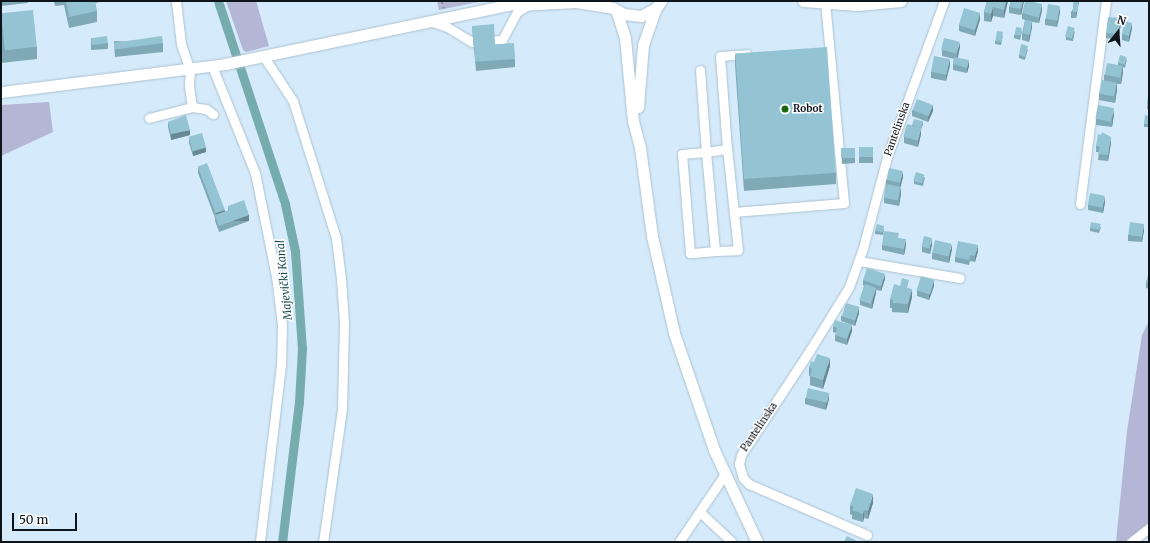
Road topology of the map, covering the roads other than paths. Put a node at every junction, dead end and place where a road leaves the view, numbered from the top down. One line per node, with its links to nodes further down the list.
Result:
1 (176, 1): 14 (street)
2 (803, 1): 7 (main road)
3 (901, 1): 7 (main road)
4 (944, 1): 26 (street, Pantelinska)
5 (1106, 1): 23 (street)
6 (528, 3): 9 (main road); 10 (main road); 10 (street)
7 (825, 3): 24 (street)
8 (660, 4): 9 (main road); 20 (main road)
9 (612, 6): 20 (main road)
10 (428, 21): 12 (main road)
11 (757, 53): 21 (street)
12 (264, 57): 13 (main road); 33 (street)
13 (212, 66): 14 (main road); 32 (street)
14 (190, 70): 16 (main road); 17 (street)
15 (700, 70): 22 (street)
16 (1, 92)
17 (192, 107): 18 (street); 19 (street)
18 (213, 114)
19 (149, 118)
20 (640, 148): 28 (main road)
21 (726, 149): 22 (street); 24 (street)
22 (706, 152): 25 (street); 25 (street)
23 (1080, 204)
24 (734, 212): 25 (street)
25 (715, 251)
26 (859, 261): 27 (street); 31 (street, Pantelinska)
27 (960, 278)
28 (725, 474): 29 (street); 36 (main road)
29 (701, 513): 34 (street); 35 (street)
30 (1149, 528): 37 (street)
31 (867, 535)
32 (260, 542)
33 (323, 542)
34 (679, 542)
35 (732, 542)
36 (757, 542)
37 (1131, 542)

